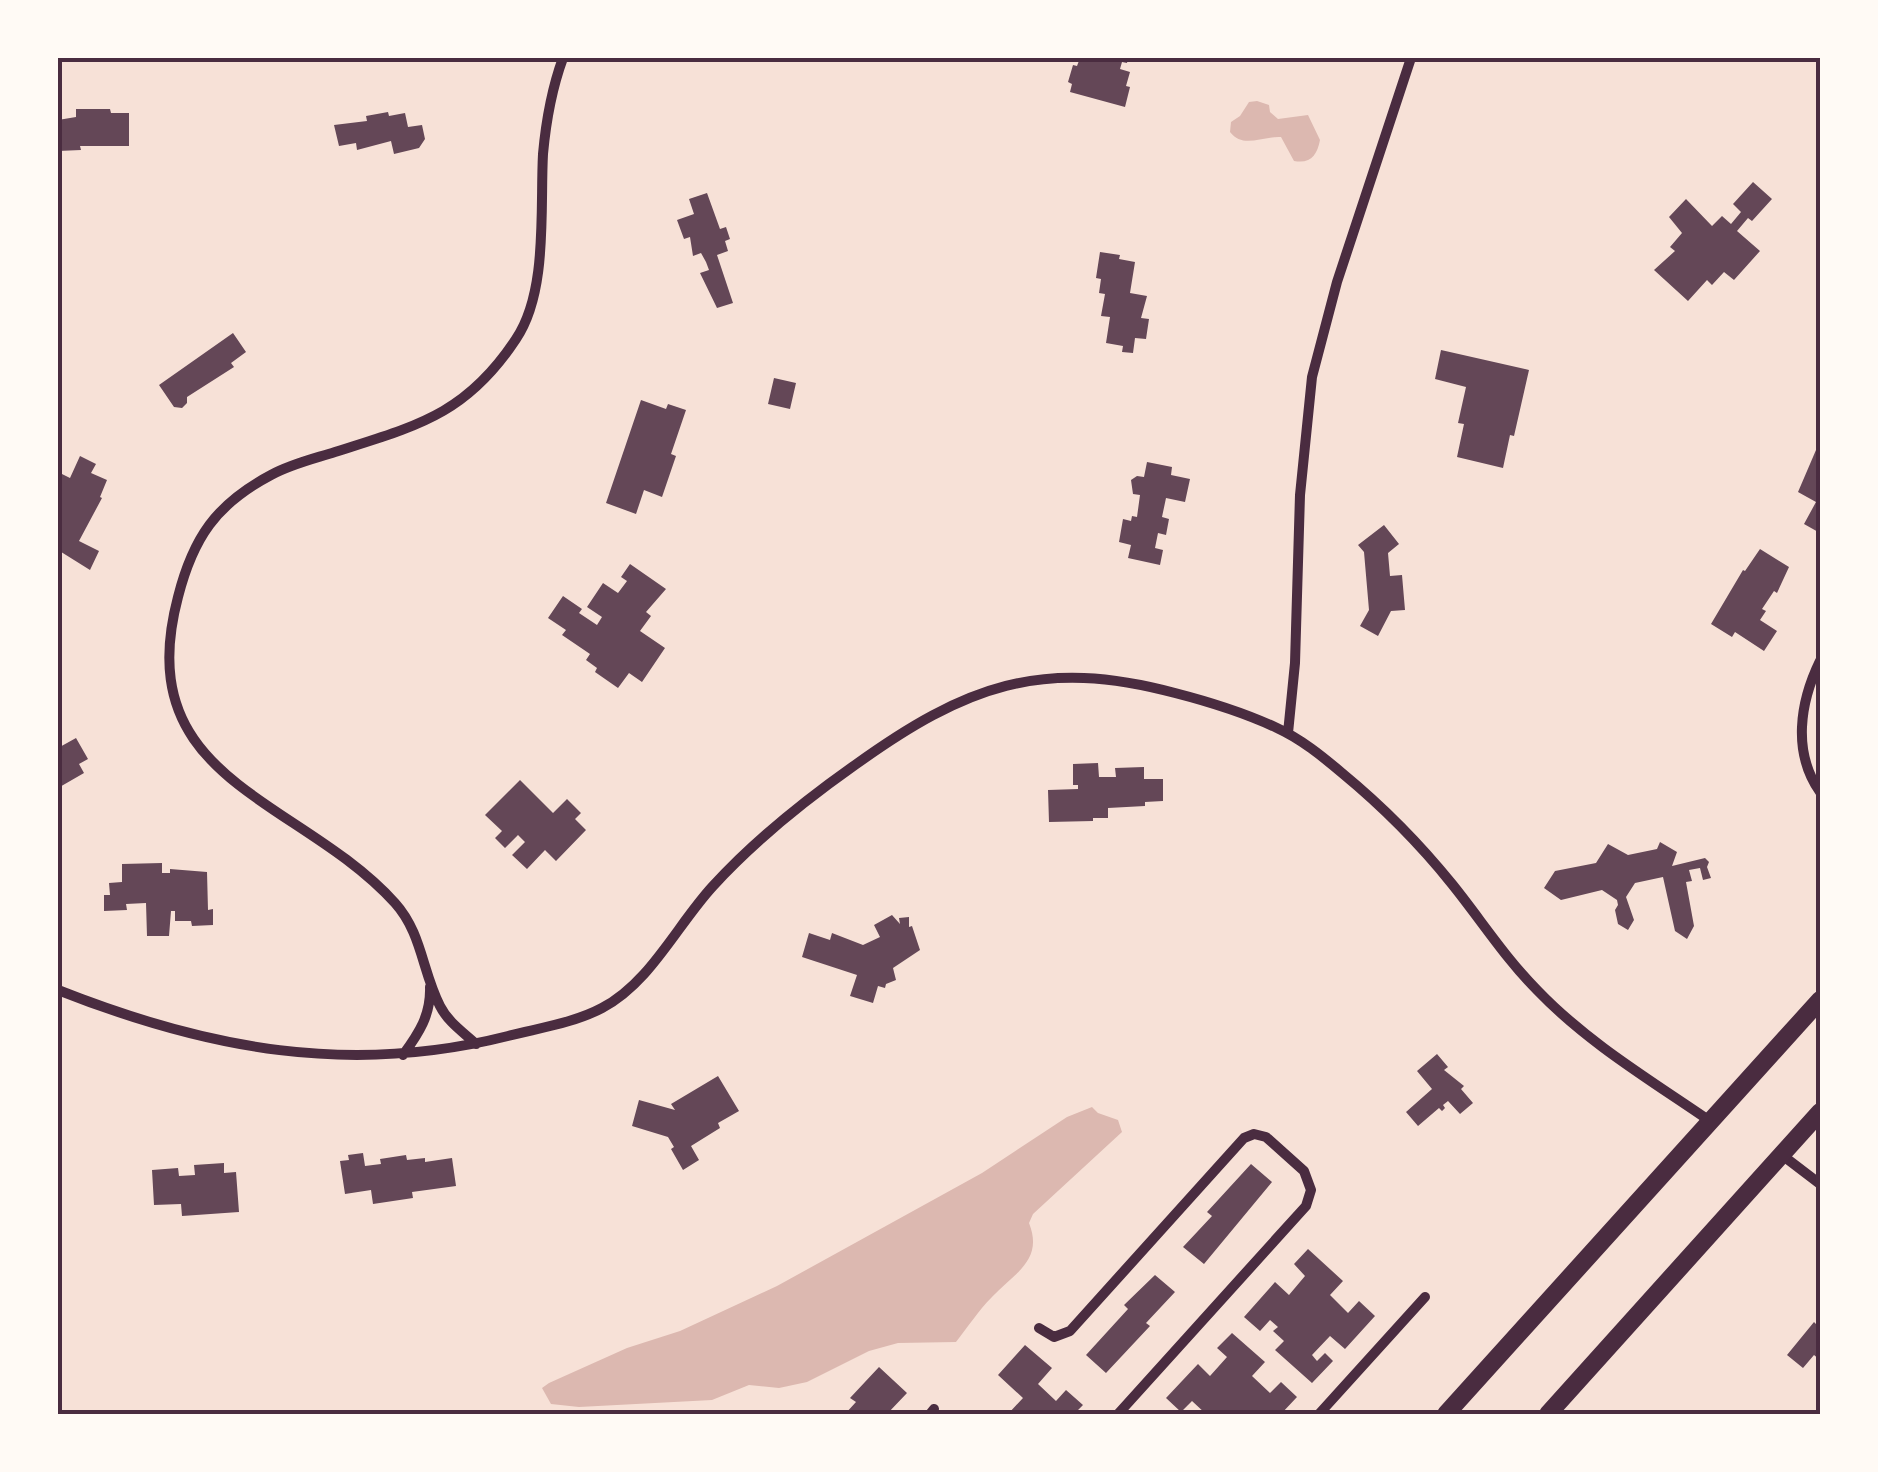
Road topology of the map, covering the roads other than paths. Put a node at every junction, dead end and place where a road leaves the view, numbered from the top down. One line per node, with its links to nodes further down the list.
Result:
1 (563, 58): 6 (street)
2 (1411, 58): 4 (street)
3 (1820, 660): 5 (street)
4 (1288, 734): 9 (street); 12 (street)
5 (1820, 792)
6 (429, 976): 9 (street); 10 (street)
7 (58, 990): 10 (street)
8 (1820, 1000): 12 (main road)
9 (476, 1044): 10 (street)
10 (403, 1055)
11 (1820, 1112): 13 (main road)
12 (1710, 1122): 19 (main road)
13 (1782, 1155): 14 (street); 20 (main road)
14 (1820, 1184)
15 (1425, 1297): 18 (street)
16 (1039, 1328): 17 (street)
17 (1119, 1414)
18 (1319, 1414)
19 (1446, 1414)
20 (1548, 1414)

